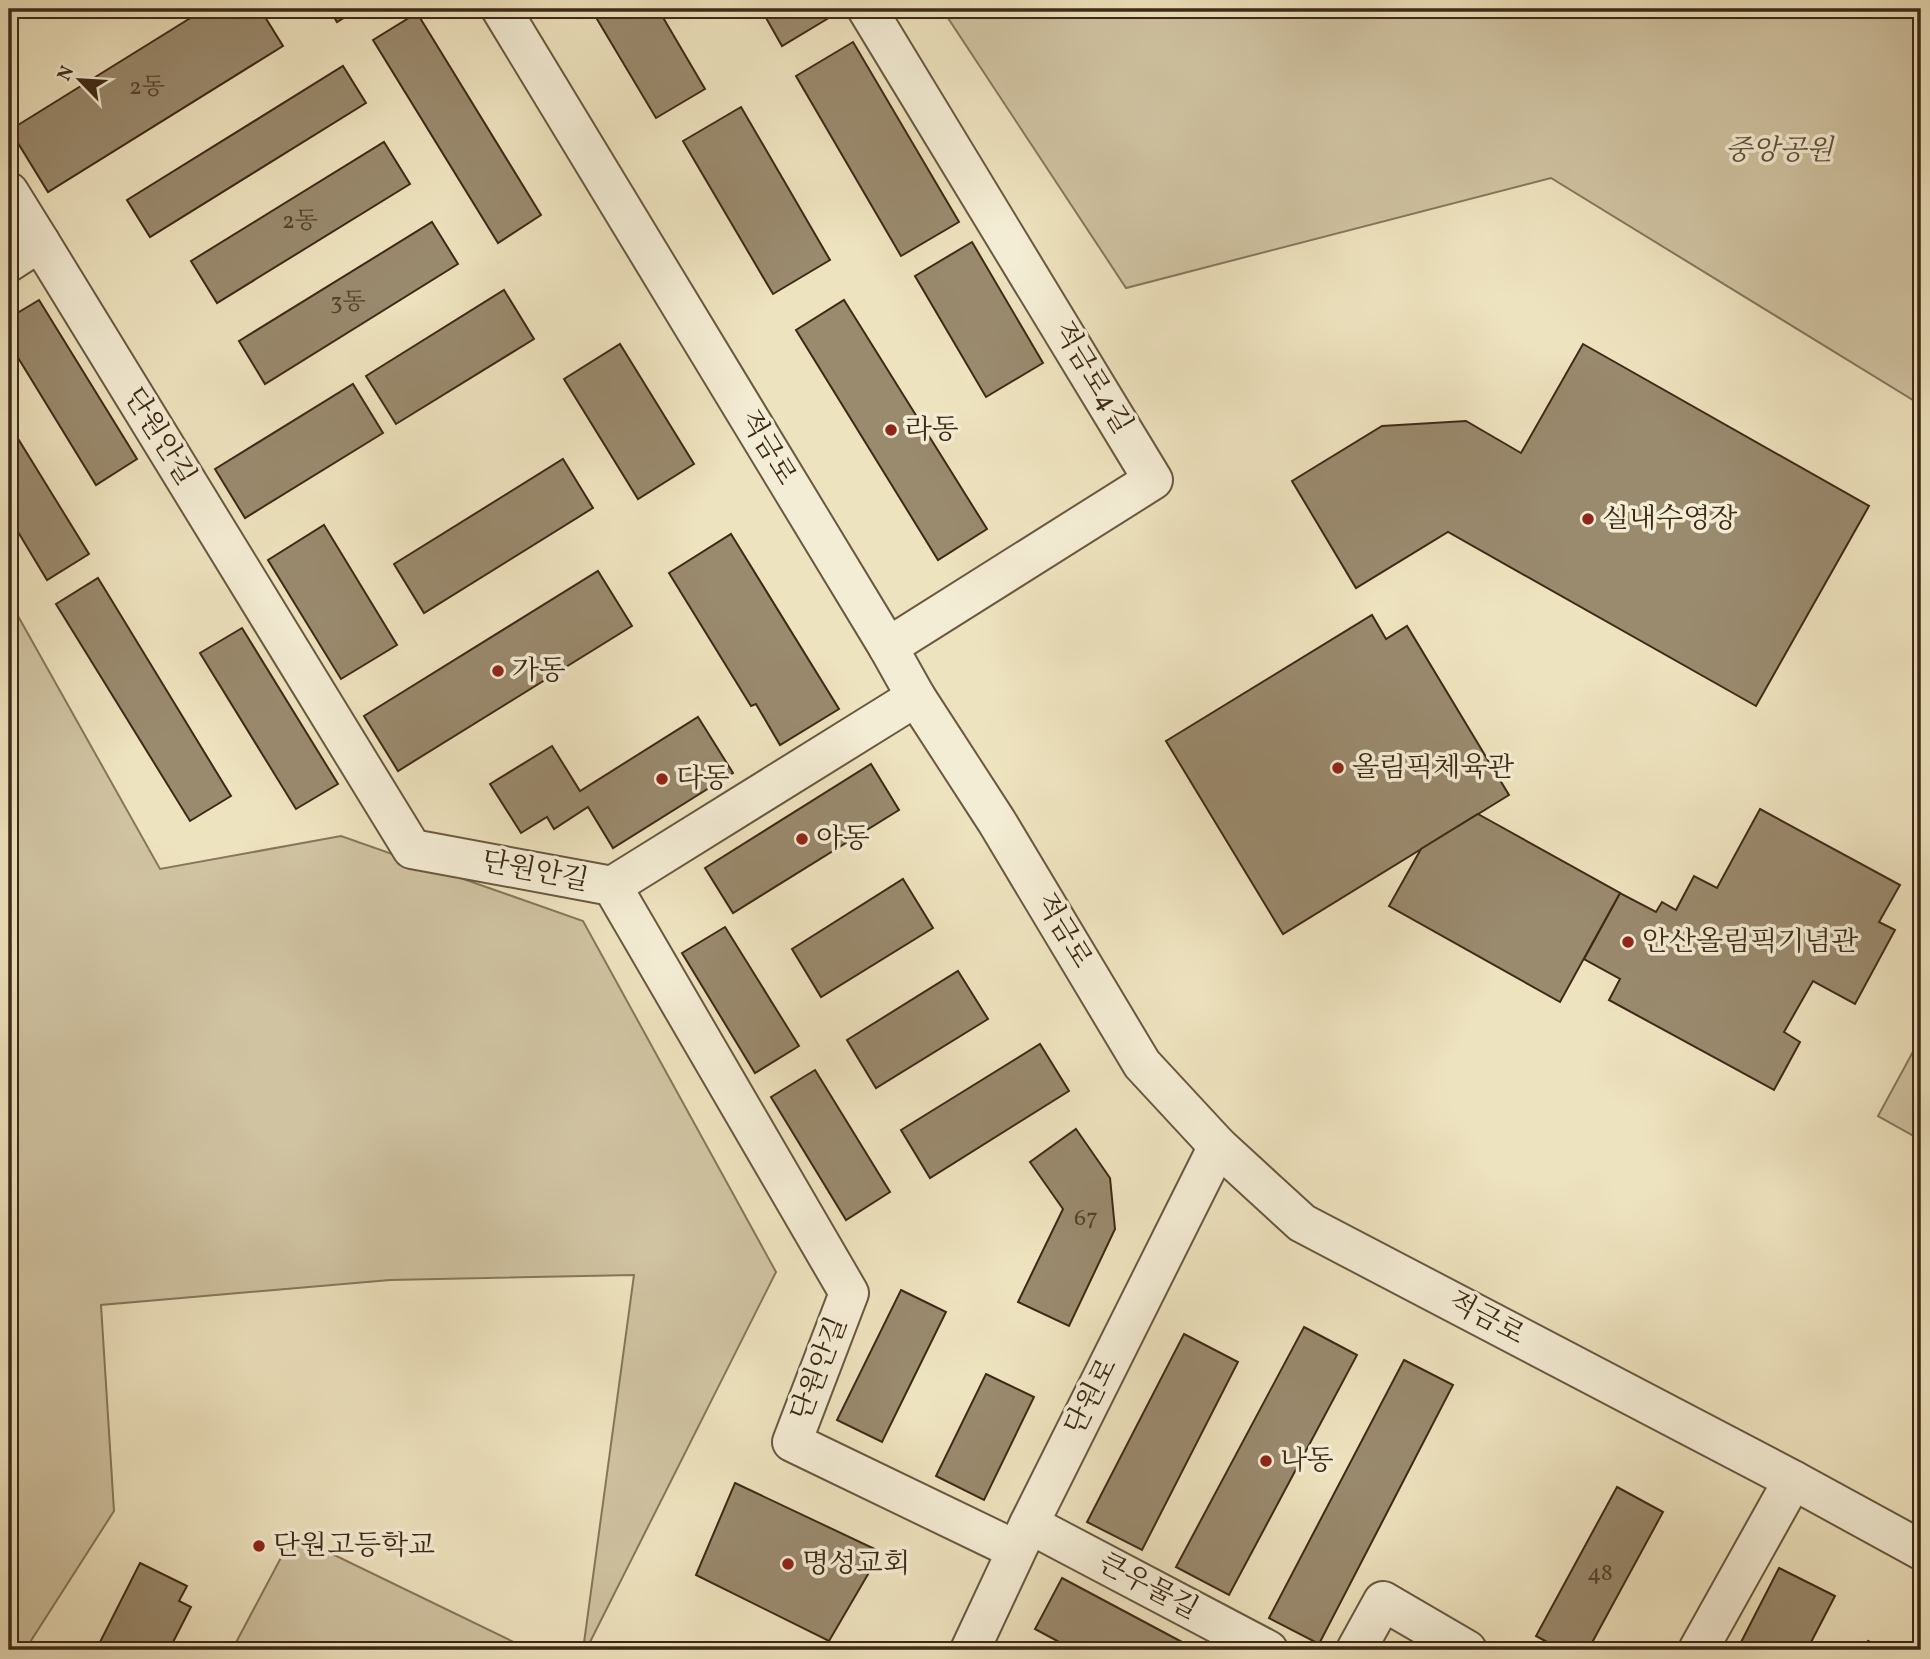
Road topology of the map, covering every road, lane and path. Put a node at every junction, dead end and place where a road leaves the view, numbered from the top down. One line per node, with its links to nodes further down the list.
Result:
1 (500, 9): 5 (street, 적금로)
2 (867, 9): 5 (street, 적금로4길)
3 (9, 192): 4 (street, 단원안길)
4 (24, 252): 7 (street, 단원안길)
5 (888, 647): 6 (street, 적금로)
6 (916, 697): 7 (street); 8 (street, 적금로)
7 (612, 886): 10 (street, 단원안길)
8 (1218, 1146): 9 (street, 적금로); 10 (street, 단원로)
9 (1793, 1480): 11 (street, 적금로); 16 (street)
10 (1023, 1537): 12 (street, 단원로); 13 (street, 큰우물길)
11 (1921, 1550)
12 (970, 1650)
13 (1268, 1650)
14 (1356, 1650): 15 (street)
15 (1467, 1650)
16 (1698, 1650)

